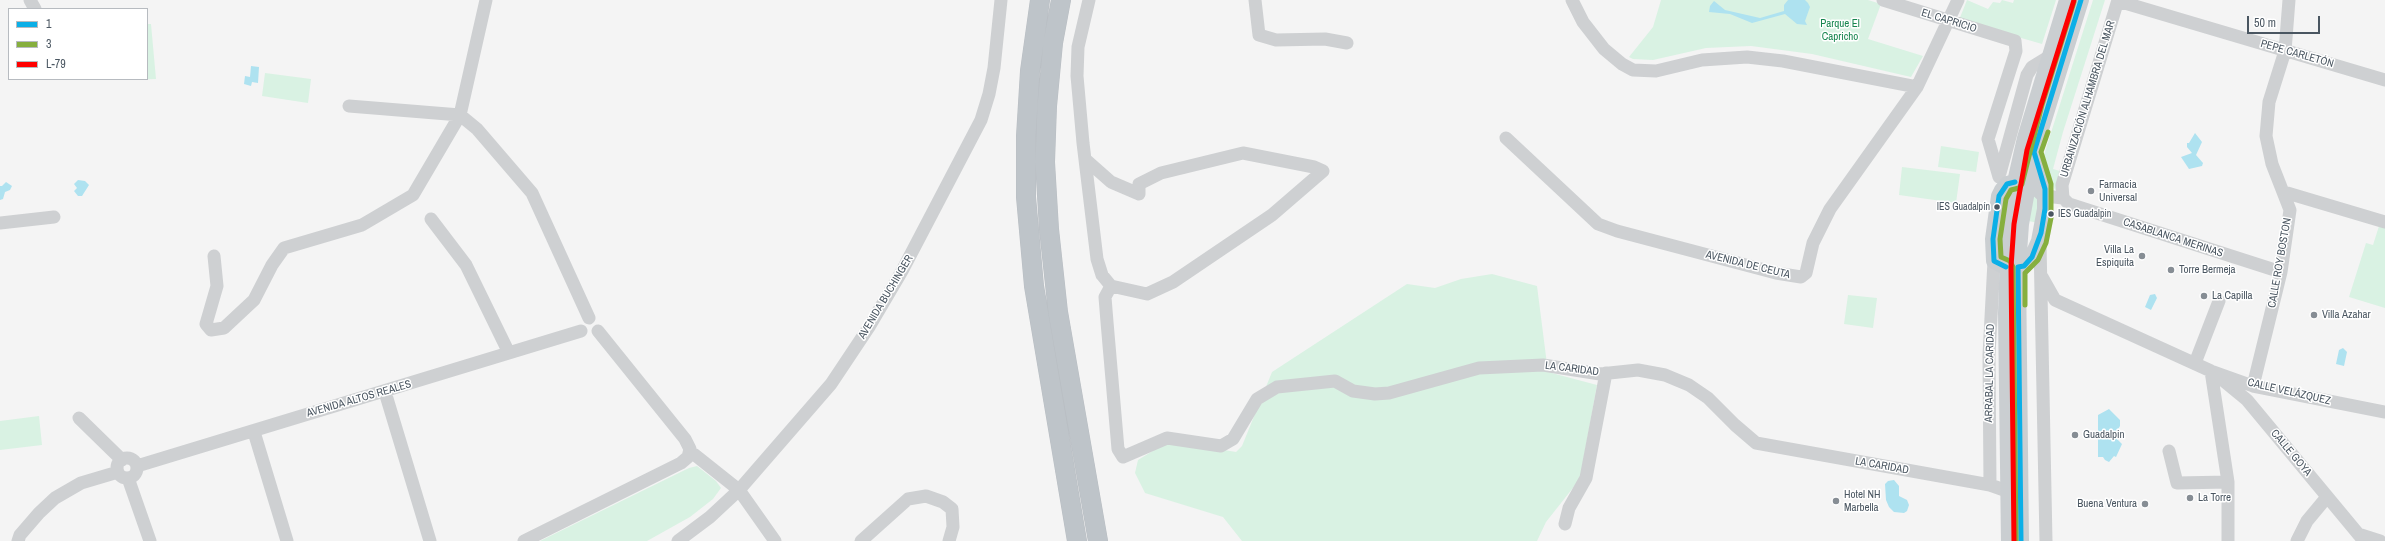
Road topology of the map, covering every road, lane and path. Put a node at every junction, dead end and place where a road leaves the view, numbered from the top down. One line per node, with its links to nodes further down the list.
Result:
1 (486, 0): 20 (street)
2 (1001, 0): 63 (street, AVENIDA BUCHINGER)
3 (1040, 0): 77 (highway)
4 (1061, 0): 78 (highway)
5 (1089, 0): 23 (street)
6 (1255, 0): 15 (street)
7 (1572, 0): 18 (street)
8 (1883, 0): 14 (street, EL CAPRICIO)
9 (1958, 0): 14 (street, AVENIDA DE CEUTA)
10 (2068, 0): 26 (main road)
11 (2081, 0): 22 (main road)
12 (2289, 0): 16 (street, CALLE ROY BOSTON)
13 (2118, 1): 16 (street, PEPE CARLETÓN); 29 (street, URBANIZACIÓN ALHAMBRA DEL MAR)
14 (1950, 21): 18 (street, AVENIDA DE CEUTA); 26 (street, EL CAPRICIO)
15 (1347, 42)
16 (2285, 51): 17 (street, PEPE CARLETÓN); 27 (street, CALLE ROY BOSTON)
17 (2385, 80)
18 (1917, 87): 21 (street, AVENIDA DE CEUTA)
19 (350, 106): 20 (street)
20 (460, 116): 35 (street); 44 (street)
21 (1506, 138)
22 (2034, 152): 26 (main road); 28 (main road)
23 (1085, 159): 24 (street); 39 (street)
24 (1298, 164): 25 (street); 25 (street)
25 (1306, 185): 39 (street)
26 (2009, 185): 28 (main road); 36 (main road); 36 (main road)
27 (2284, 192): 32 (street); 37 (street, CALLE ROY BOSTON)
28 (2045, 196): 29 (street, CASABLANCA MERINAS); 34 (main road)
29 (2062, 198): 37 (street, CASABLANCA MERINAS)
30 (54, 217): 33 (street)
31 (431, 218): 47 (street)
32 (2385, 222)
33 (0, 223)
34 (2039, 241): 36 (main road); 38 (street)
35 (214, 256)
36 (2006, 265): 42 (main road); 80 (main road)
37 (2281, 272): 53 (street, CALLE ROY BOSTON)
38 (2042, 277): 40 (street); 43 (street)
39 (1111, 286): 52 (street, LA CARIDAD)
40 (2056, 300): 43 (street); 50 (street, CALLE VELÁZQUEZ)
41 (2219, 301): 50 (street)
42 (2000, 310): 48 (street, ARRABAL LA CARIDAD); 49 (main road)
43 (2042, 315): 81 (street)
44 (589, 318): 45 (street); 46 (street)
45 (581, 331): 46 (street); 47 (street, AVENIDA ALTOS REALES)
46 (598, 331): 59 (street)
47 (509, 353): 54 (street, AVENIDA ALTOS REALES)
48 (1989, 355): 49 (street); 62 (street, ARRABAL LA CARIDAD)
49 (2006, 356): 64 (main road)
50 (2195, 363): 51 (street, CALLE VELÁZQUEZ)
51 (2211, 371): 53 (street, CALLE VELÁZQUEZ); 61 (street); 65 (street, CALLE GOYA)
52 (1606, 373): 62 (street, LA CARIDAD); 66 (street)
53 (2253, 386): 55 (street, CALLE VELÁZQUEZ)
54 (385, 392): 57 (street, AVENIDA ALTOS REALES); 71 (street)
55 (2385, 412)
56 (79, 418): 60 (street)
57 (254, 432): 60 (street, AVENIDA ALTOS REALES); 70 (street)
58 (2169, 451): 61 (street)
59 (689, 453): 63 (street); 72 (street)
60 (123, 470): 68 (street); 69 (street)
61 (2228, 482): 82 (street)
62 (1990, 485): 64 (street, LA CARIDAD)
63 (739, 490): 73 (street, AVENIDA BUCHINGER); 74 (street)
64 (2007, 490): 79 (main road)
65 (2328, 497): 67 (street, CALLE GOYA); 83 (street)
66 (1565, 524)
67 (2361, 537): 84 (street)
68 (18, 541)
69 (150, 541)
70 (287, 541)
71 (430, 541)
72 (524, 541)
73 (678, 541)
74 (775, 541)
75 (861, 541): 76 (street)
76 (949, 541)
77 (1077, 541)
78 (1098, 541)
79 (2008, 541)
80 (2022, 541)
81 (2046, 541)
82 (2228, 541)
83 (2296, 541)
84 (2380, 541)

